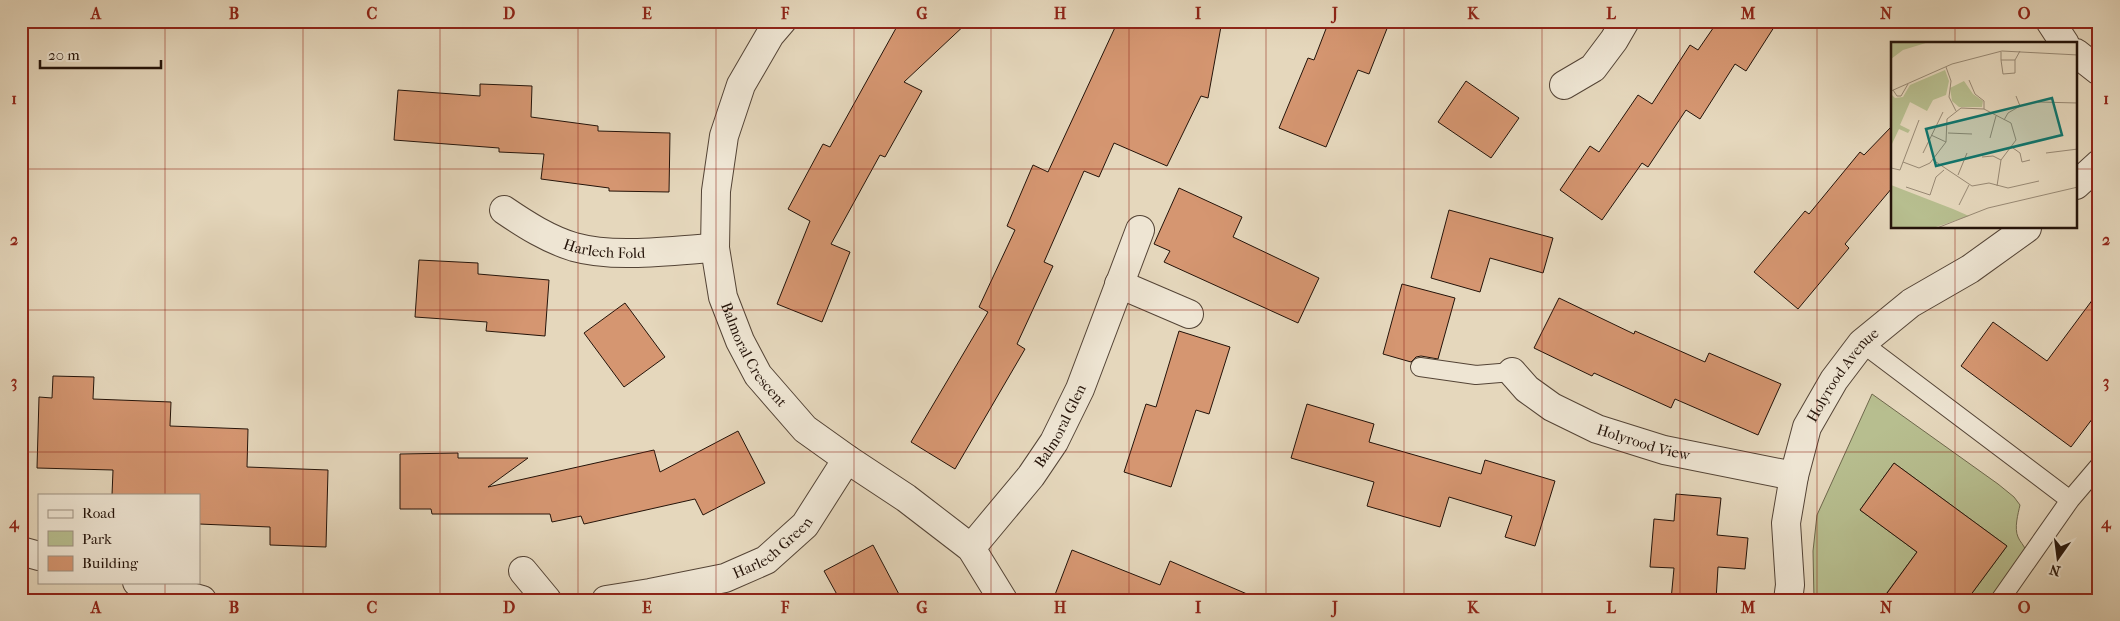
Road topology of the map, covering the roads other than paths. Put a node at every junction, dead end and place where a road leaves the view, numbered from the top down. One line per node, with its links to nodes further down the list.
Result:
1 (782, 21): 13 (street, Balmoral Crescent)
2 (1625, 21): 7 (street)
3 (2050, 21): 4 (street)
4 (2064, 42)
5 (2078, 54): 6 (street)
6 (2099, 70)
7 (1564, 85)
8 (2099, 164): 9 (street)
9 (2078, 183)
10 (504, 210): 13 (street, Harlech Fold)
11 (2026, 229): 16 (street, Holyrood Avenue)
12 (1140, 230): 14 (street, Balmoral Glen)
13 (715, 248): 19 (street, Balmoral Crescent)
14 (1119, 284): 15 (street); 23 (street, Balmoral Glen)
15 (1190, 314)
16 (1862, 343): 21 (street, Holyrood Avenue); 22 (lane)
17 (1420, 367): 18 (lane)
18 (1512, 372): 21 (street, Holyrood View)
19 (847, 459): 23 (street, Balmoral Crescent); 30 (street, Harlech Green)
20 (2099, 466): 22 (lane)
21 (1794, 476): 32 (street, Holyrood Avenue)
22 (2070, 500): 33 (lane)
23 (971, 548): 31 (street, Balmoral Crescent)
24 (21, 551): 25 (street)
25 (38, 556)
26 (523, 571): 29 (street)
27 (145, 584): 28 (street)
28 (202, 600)
29 (547, 600)
30 (606, 600)
31 (1003, 600)
32 (1788, 600)
33 (2000, 600)

